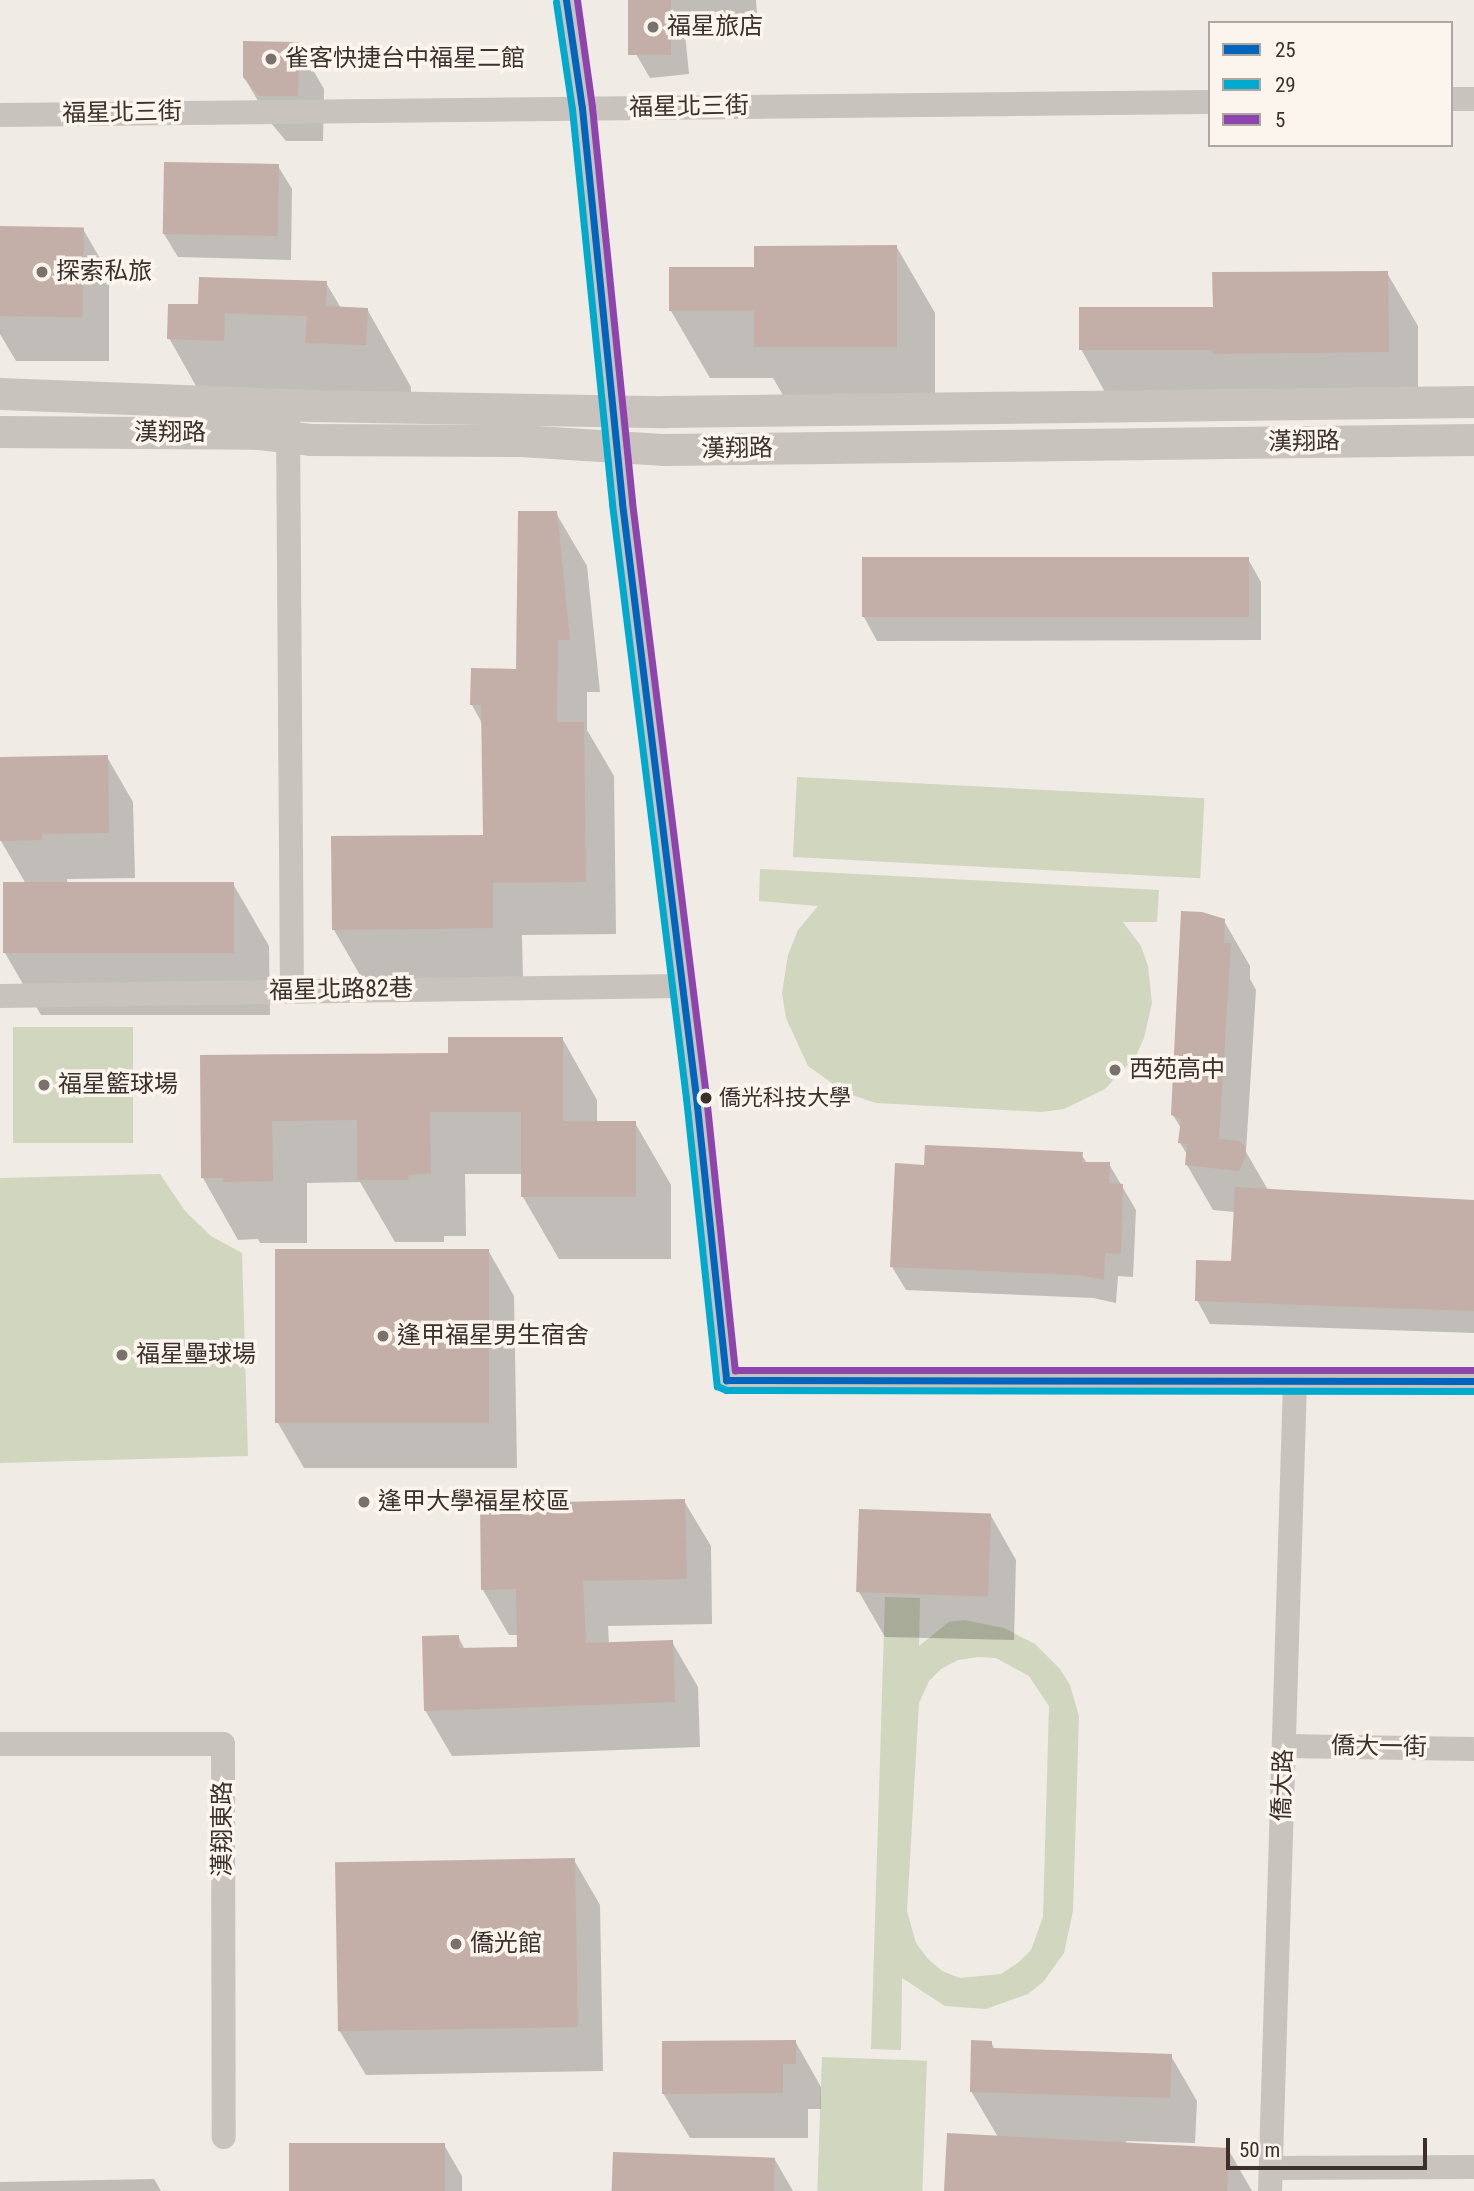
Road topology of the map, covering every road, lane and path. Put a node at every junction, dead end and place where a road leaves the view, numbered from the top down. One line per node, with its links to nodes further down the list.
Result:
1 (566, 0): 5 (street)
2 (1453, 99): 3 (street)
3 (1474, 99)
4 (1208, 102): 5 (street, 福星北三街)
5 (582, 108): 6 (street, 福星北三街); 10 (street)
6 (0, 115)
7 (0, 394): 9 (street, 漢翔路)
8 (1474, 402): 10 (street, 漢翔路)
9 (288, 404): 10 (street, 漢翔路); 12 (street)
10 (613, 409): 14 (street)
11 (0, 432): 12 (street, 漢翔路)
12 (289, 439): 14 (street, 漢翔路); 16 (street)
13 (1474, 440): 14 (street, 漢翔路)
14 (617, 448): 15 (street)
15 (682, 986): 16 (street, 福星北路82巷); 18 (street)
16 (292, 991): 17 (street, 福星北路82巷)
17 (0, 996)
18 (1295, 1380): 19 (street); 21 (street, 僑大路)
19 (1474, 1381)
20 (0, 1744): 23 (street, 漢翔東路)
21 (1284, 1746): 22 (street, 僑大一街); 25 (street, 僑大路)
22 (1474, 1749)
23 (224, 2137)
24 (1474, 2167): 25 (street)
25 (1271, 2180)

